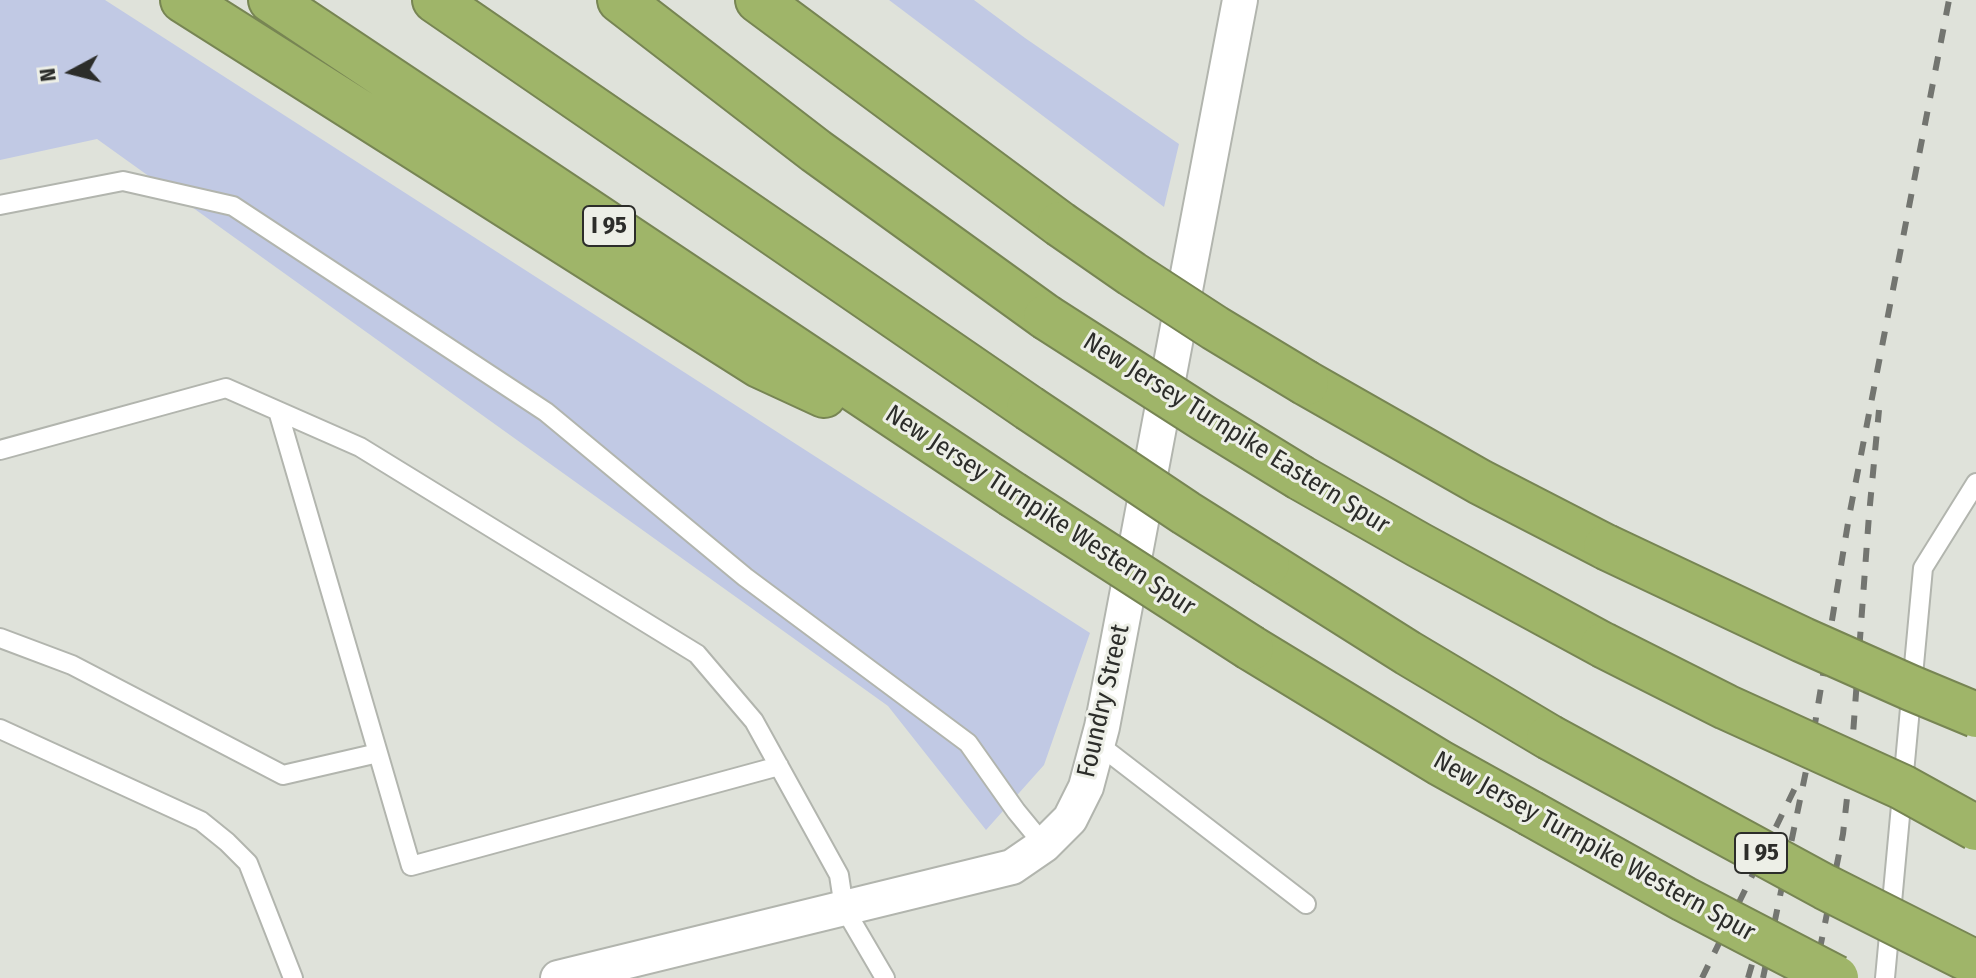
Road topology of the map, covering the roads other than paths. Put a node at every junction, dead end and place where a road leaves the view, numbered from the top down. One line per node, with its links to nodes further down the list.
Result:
1 (183, 0): 10 (highway)
2 (271, 0): 10 (highway, New Jersey Turnpike Western Spur / I 95)
3 (435, 0): 24 (highway, I 95, bridge)
4 (620, 0): 18 (highway, New Jersey Turnpike Eastern Spur, bridge)
5 (758, 0): 13 (highway, bridge)
6 (1240, 0): 15 (street, Foundry Street)
7 (0, 205): 21 (lane)
8 (278, 411): 9 (lane); 16 (lane); 17 (lane)
9 (0, 450)
10 (947, 452): 28 (highway, New Jersey Turnpike Western Spur / I 95, bridge)
11 (1976, 483): 29 (lane)
12 (0, 638): 16 (lane)
13 (1976, 715)
14 (0, 729): 25 (lane)
15 (1098, 744): 21 (street, Foundry Street); 22 (lane)
16 (378, 753): 17 (lane)
17 (779, 766): 23 (lane)
18 (1902, 787): 19 (highway, New Jersey Turnpike Eastern Spur, bridge); 20 (highway, New Jersey Turnpike Eastern Spur, bridge)
19 (1976, 809)
20 (1976, 828)
21 (1044, 845): 23 (street, Foundry Street)
22 (1306, 904)
23 (844, 908): 26 (street, Foundry Street); 27 (lane)
24 (1976, 963)
25 (293, 978)
26 (558, 978)
27 (885, 978)
28 (1836, 978)
29 (1885, 978)

